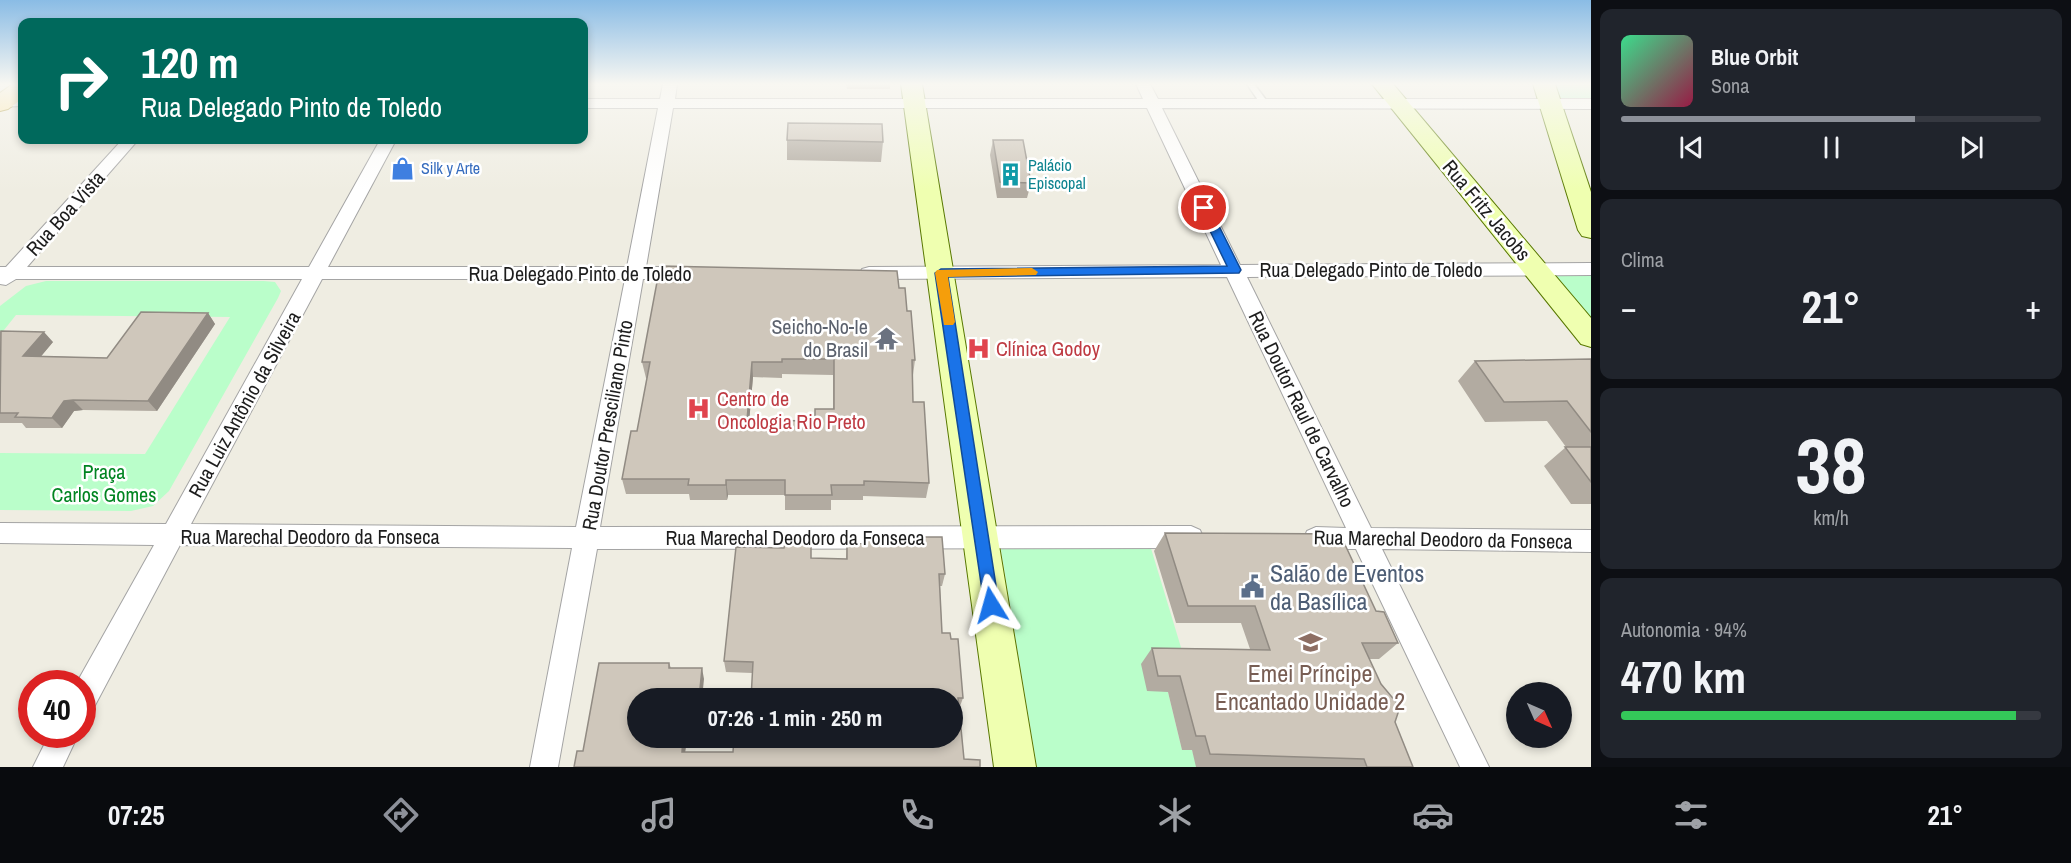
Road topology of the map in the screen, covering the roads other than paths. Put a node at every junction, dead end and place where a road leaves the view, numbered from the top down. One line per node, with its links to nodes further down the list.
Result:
1 (663, 120): 13 (street, Rua Doutor Presciliano Pinto)
2 (917, 120): 16 (street)
3 (1161, 120): 11 (street, Rua Doutor Raul de Carvalho)
4 (1411, 120): 9 (street, Rua Fritz Jacobs)
5 (1556, 120): 8 (street)
6 (126, 144): 17 (street, Rua Boa Vista)
7 (386, 144): 12 (street, Rua Luiz Antônio da Silveira)
8 (1591, 230)
9 (1535, 268): 10 (street, Rua Delegado Pinto de Toledo); 11 (street, Rua Delegado Pinto de Toledo); 18 (street, Rua Fritz Jacobs)
10 (1591, 269)
11 (1235, 270): 16 (street, Rua Delegado Pinto de Toledo); 25 (street, Rua Doutor Raul de Carvalho)
12 (315, 272): 13 (street, Rua Delegado Pinto de Toledo); 17 (street, Rua Delegado Pinto de Toledo); 20 (street, Rua Luiz Antônio da Silveira)
13 (635, 273): 14 (street, Rua Delegado Pinto de Toledo); 23 (street, Rua Doutor Presciliano Pinto)
14 (706, 273)
15 (847, 273): 16 (street, Rua Delegado Pinto de Toledo)
16 (941, 273): 21 (street)
17 (4, 277)
18 (1591, 337)
19 (0, 533): 20 (street, Rua Marechal Deodoro da Fonseca)
20 (172, 536): 23 (street, Rua Marechal Deodoro da Fonseca); 27 (street, Rua Luiz Antônio da Silveira)
21 (980, 536): 22 (street, Rua Marechal Deodoro da Fonseca); 23 (street, Rua Marechal Deodoro da Fonseca); 31 (street)
22 (1208, 537)
23 (586, 538): 30 (street, Rua Doutor Presciliano Pinto)
24 (1292, 538): 25 (street, Rua Marechal Deodoro da Fonseca)
25 (1364, 538): 26 (street, Rua Marechal Deodoro da Fonseca); 32 (street, Rua Doutor Raul de Carvalho)
26 (1591, 541)
27 (96, 674)
28 (57, 748): 29 (street)
29 (46, 767)
30 (544, 767)
31 (1015, 767)
32 (1475, 767)

